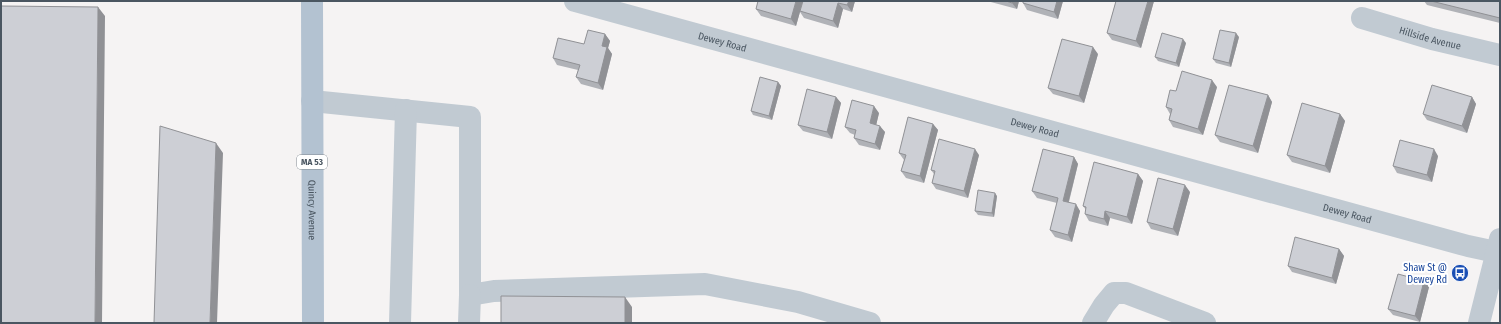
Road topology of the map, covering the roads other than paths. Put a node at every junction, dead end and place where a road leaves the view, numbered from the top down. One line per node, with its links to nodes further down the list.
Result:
1 (312, 1): 6 (main road, Quincy Avenue / MA 53)
2 (575, 1): 3 (street, Dewey Road)
3 (600, 4): 8 (street, Dewey Road)
4 (1362, 18): 5 (street, Hillside Avenue)
5 (1500, 55)
6 (312, 101): 7 (street); 10 (main road, Quincy Avenue / MA 53)
7 (406, 110): 9 (street); 11 (street)
8 (1498, 245): 16 (street)
9 (470, 295): 12 (street); 13 (street)
10 (313, 323)
11 (400, 323)
12 (469, 323)
13 (870, 323)
14 (1093, 323): 15 (street)
15 (1205, 323)
16 (1480, 323)

